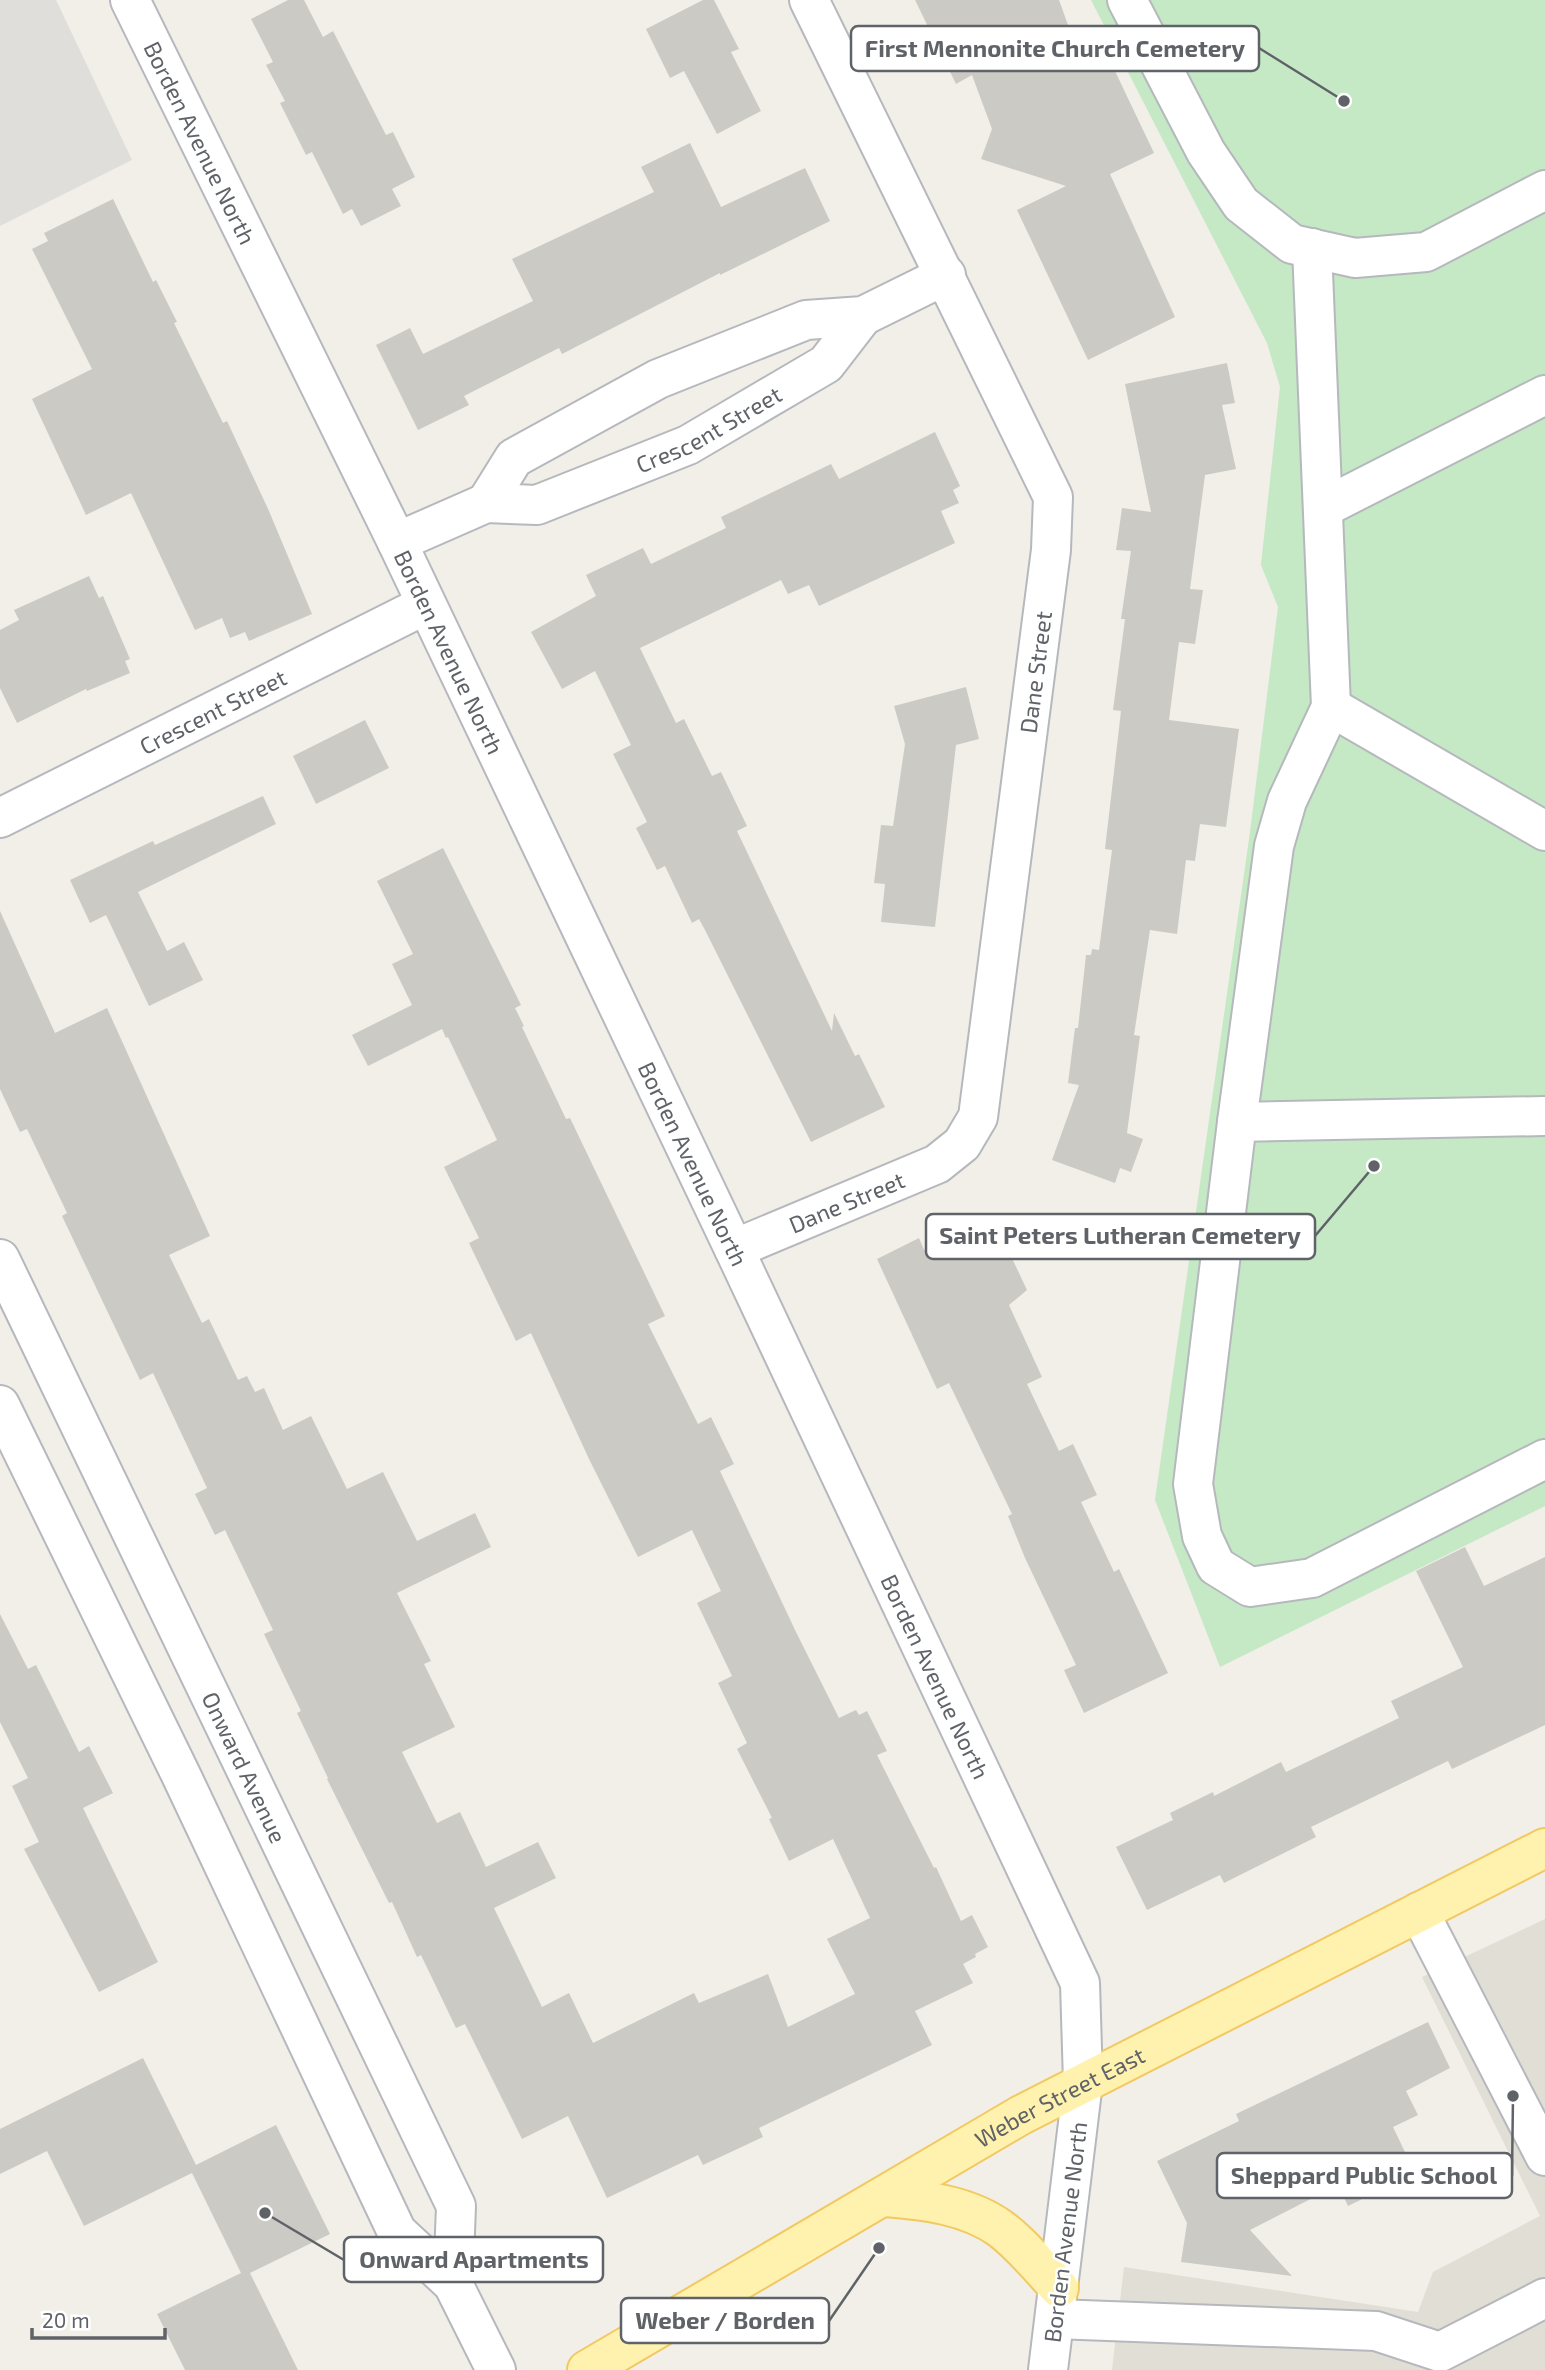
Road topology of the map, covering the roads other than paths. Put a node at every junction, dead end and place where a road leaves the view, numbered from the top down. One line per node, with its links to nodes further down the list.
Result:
1 (130, 0): 11 (street, Borden Avenue North)
2 (809, 0): 6 (street, Dane Street)
3 (1127, 0): 5 (street)
4 (1545, 190): 5 (street)
5 (1312, 248): 10 (street)
6 (946, 275): 7 (street, Crescent Street); 18 (street, Dane Street)
7 (863, 316): 9 (street, Crescent Street); 9 (street, Crescent Street)
8 (1545, 395): 10 (street)
9 (486, 503): 11 (street, Crescent Street)
10 (1323, 508): 13 (street)
11 (397, 542): 12 (street, Borden Avenue North)
12 (425, 605): 14 (street, Crescent Street); 18 (street, Borden Avenue North)
13 (1331, 707): 15 (street); 17 (street)
14 (0, 818)
15 (1545, 831)
16 (1545, 1116): 17 (street)
17 (1237, 1122): 22 (street)
18 (734, 1249): 27 (street, Borden Avenue North)
19 (0, 1259): 20 (street, Onward Avenue)
20 (15, 1327): 23 (street, Onward Avenue)
21 (0, 1405): 24 (street, Onward Avenue)
22 (1545, 1459)
23 (237, 1751): 24 (street); 30 (street, Onward Avenue)
24 (181, 1775): 30 (street, Onward Avenue)
25 (1545, 1848): 26 (main road, Weber Street East)
26 (1419, 1912): 27 (main road, Weber Street East); 28 (street)
27 (1083, 2082): 29 (main road, Weber Street East); 32 (street, Borden Avenue North)
28 (1545, 2156)
29 (885, 2197): 32 (main road); 34 (main road, Weber Street East)
30 (453, 2284): 33 (street, Onward Avenue)
31 (1545, 2298): 32 (street)
32 (1057, 2304): 35 (street, Borden Avenue North)
33 (496, 2370)
34 (587, 2370)
35 (1048, 2370)

